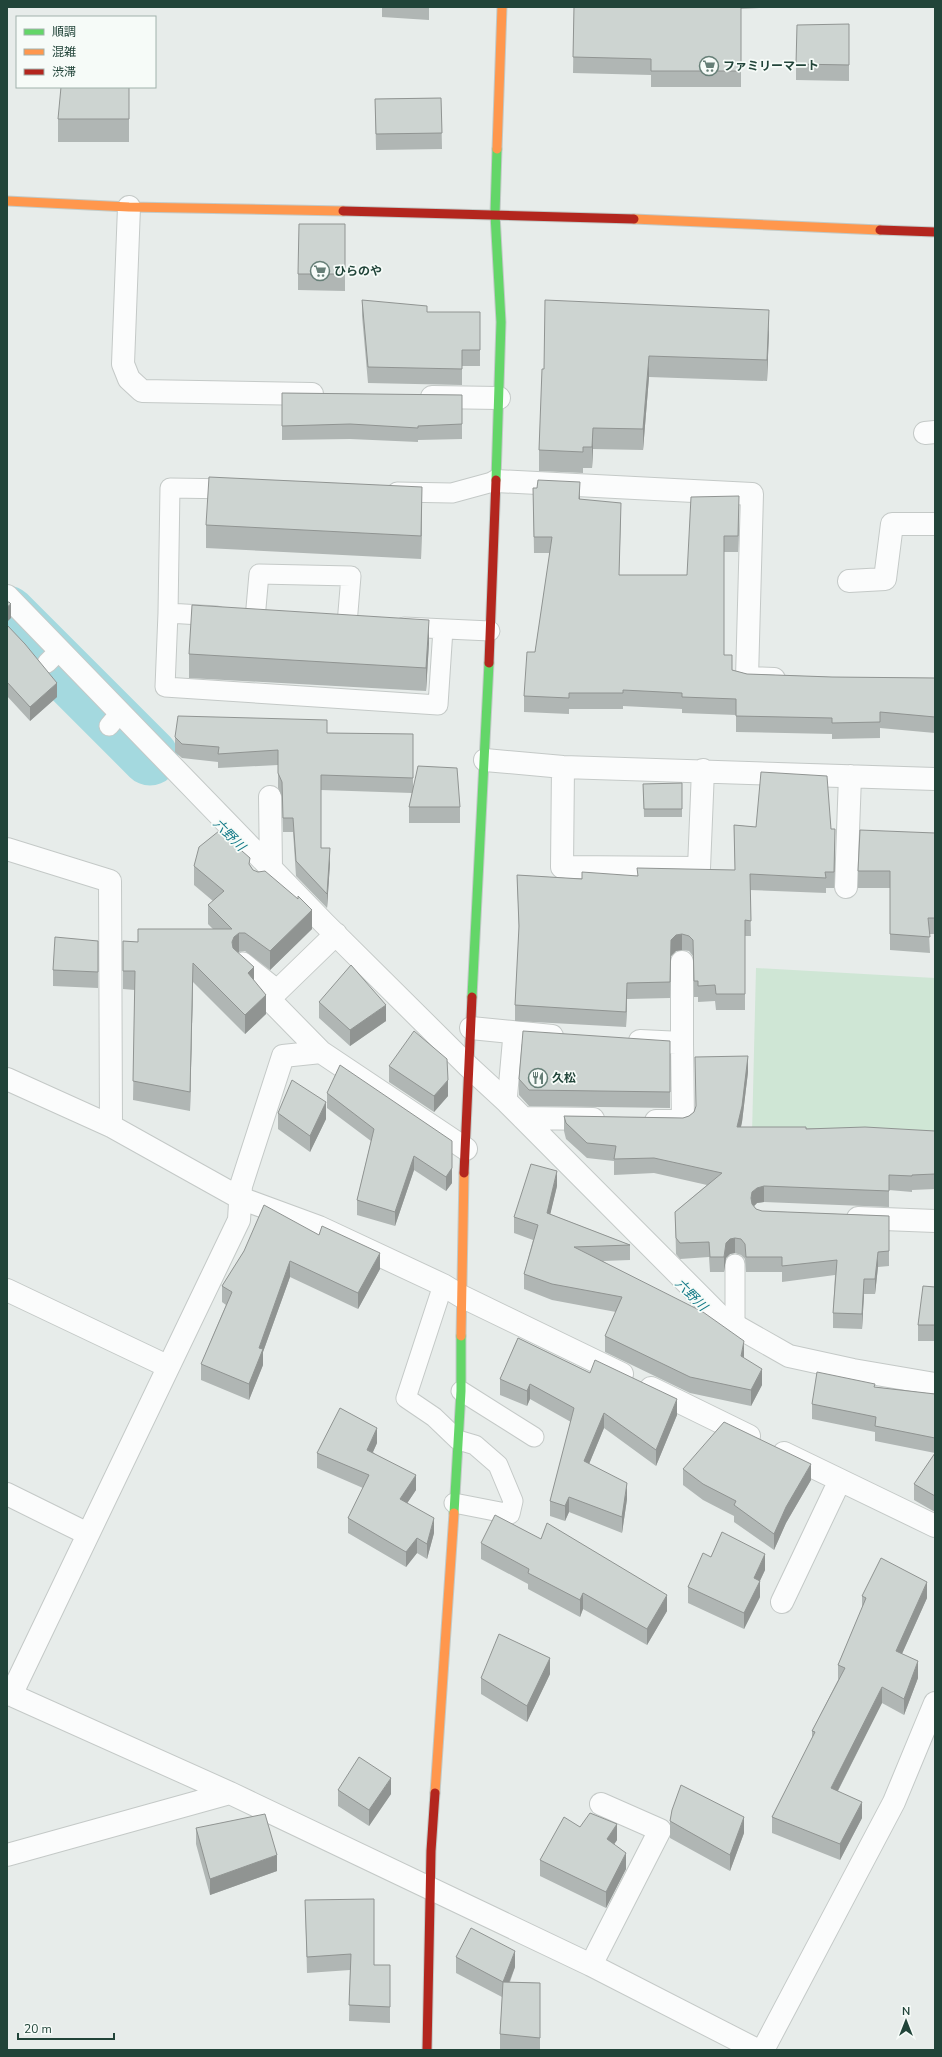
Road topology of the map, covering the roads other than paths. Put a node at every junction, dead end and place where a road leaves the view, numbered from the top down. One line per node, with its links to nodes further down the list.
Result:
1 (502, 7): 4 (street)
2 (7, 201): 3 (street)
3 (129, 208): 4 (street); 6 (street)
4 (495, 214): 5 (street); 8 (street)
5 (935, 232)
6 (332, 395)
7 (411, 396): 8 (street)
8 (499, 398): 9 (street)
9 (496, 481): 11 (lane); 19 (street); 20 (street)
10 (248, 489): 15 (lane)
11 (381, 492)
12 (935, 524): 13 (street)
13 (849, 581)
14 (7, 596): 28 (street)
15 (168, 613): 16 (lane); 18 (lane)
16 (347, 624)
17 (387, 626): 18 (lane)
18 (443, 629): 19 (lane)
19 (490, 631): 21 (street)
20 (794, 679)
21 (485, 760): 22 (street); 34 (street)
22 (563, 766): 23 (street); 23 (street)
23 (703, 770): 24 (street)
24 (850, 776): 25 (street); 29 (street)
25 (935, 779)
26 (270, 797): 28 (street)
27 (7, 849): 46 (street)
28 (266, 874): 30 (street)
29 (846, 886)
30 (330, 940): 33 (street); 40 (street)
31 (243, 962): 33 (lane)
32 (682, 962): 38 (street)
33 (278, 990): 39 (street)
34 (471, 1028): 35 (street); 40 (street)
35 (514, 1034): 36 (street); 42 (lane)
36 (575, 1037)
37 (621, 1040): 38 (street)
38 (682, 1043): 45 (street)
39 (321, 1052): 47 (street); 48 (street)
40 (468, 1066): 42 (street); 47 (street)
41 (7, 1078): 46 (street)
42 (507, 1102): 43 (street)
43 (523, 1118): 44 (street); 54 (street)
44 (615, 1120)
45 (638, 1120)
46 (111, 1126): 48 (street)
47 (466, 1149): 53 (street)
48 (240, 1198): 53 (street); 55 (street)
49 (841, 1217): 50 (street)
50 (935, 1221)
51 (735, 1264): 54 (lane)
52 (7, 1290): 55 (street)
53 (452, 1290): 57 (street); 59 (lane); 60 (street)
54 (735, 1325): 56 (street)
55 (167, 1366): 64 (street)
56 (935, 1384)
57 (460, 1391): 58 (lane); 59 (street)
58 (534, 1436)
59 (458, 1440): 62 (street); 62 (lane)
60 (840, 1480): 63 (street); 65 (street)
61 (7, 1494): 64 (street)
62 (454, 1503): 71 (street)
63 (935, 1526)
64 (88, 1534): 66 (street)
65 (782, 1602)
66 (9, 1694): 68 (street)
67 (935, 1703): 75 (street)
68 (230, 1793): 70 (street); 71 (street)
69 (601, 1804): 72 (street)
70 (7, 1855)
71 (431, 1889): 72 (street); 73 (street)
72 (591, 1965): 74 (street)
73 (427, 2050)
74 (757, 2050)
75 (763, 2050)

